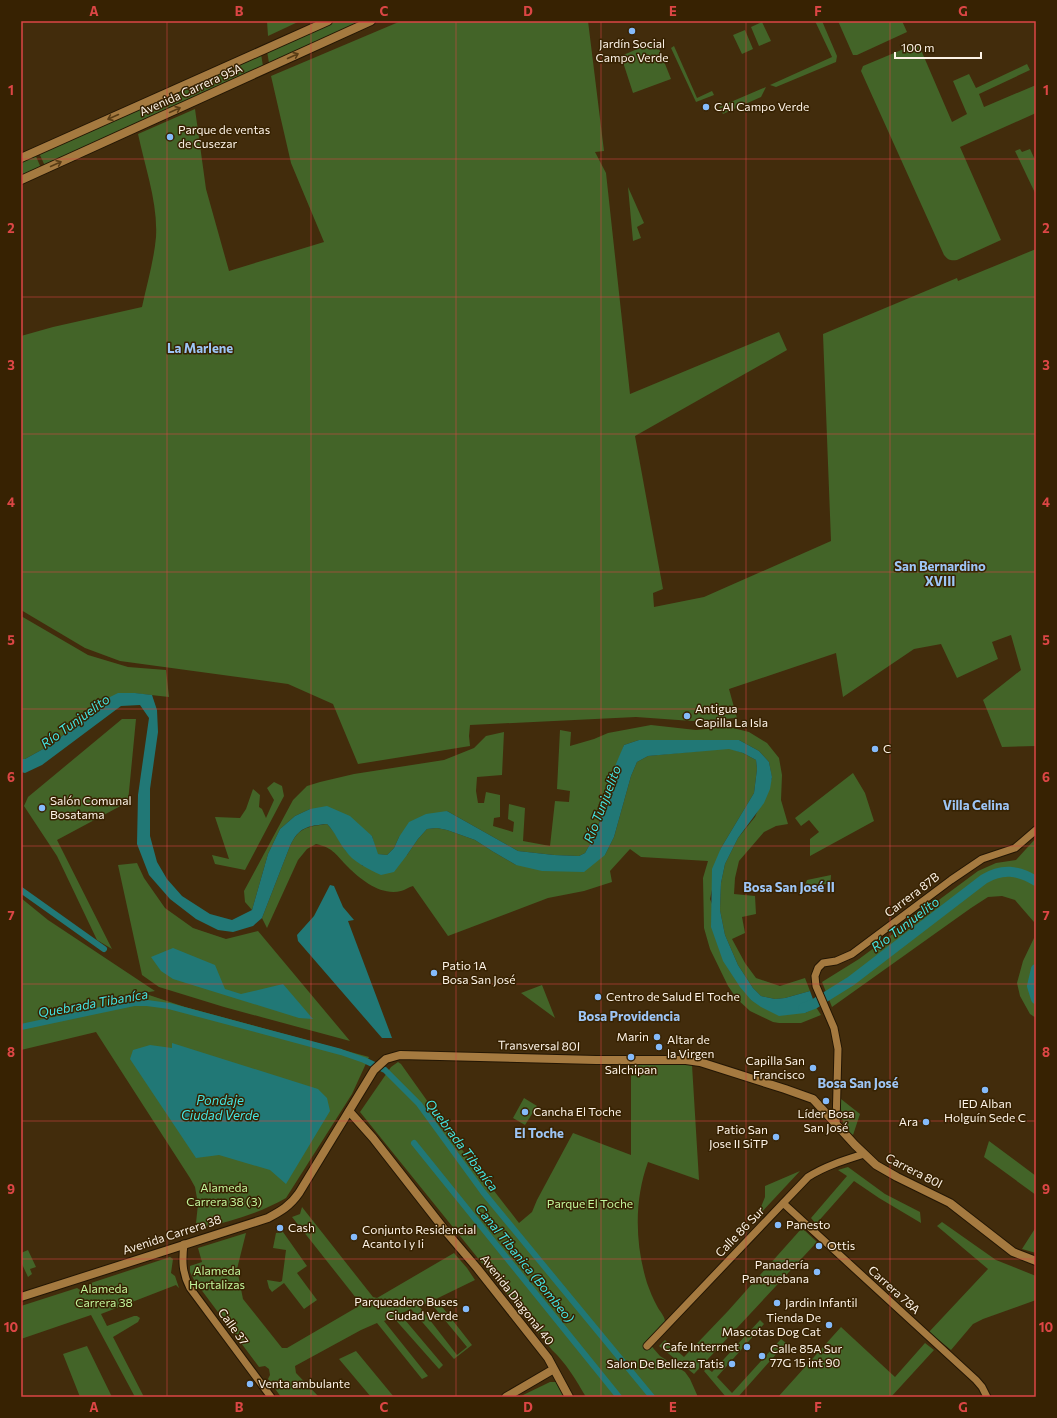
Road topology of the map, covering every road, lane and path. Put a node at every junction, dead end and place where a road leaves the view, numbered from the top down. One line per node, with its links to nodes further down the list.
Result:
1 (328, 21): 3 (main road, Avenida Carrera 95A, one-way to 3)
2 (371, 21): 4 (main road, Avenida Carrera 95A, one-way to 2)
3 (21, 158)
4 (21, 180)
5 (1036, 830): 9 (street, Carrera 87B)
6 (700, 1062): 7 (main road, Transversal 80I); 9 (main road, Carrera 80I)
7 (380, 1063): 8 (main road, Avenida Carrera 38)
8 (349, 1111): 12 (main road, Avenida Carrera 38); 16 (main road, Avenida Diagonal 40)
9 (836, 1125): 10 (main road, Carrera 80I)
10 (864, 1154): 11 (street, Calle 86 Sur); 13 (main road, Carrera 80I)
11 (783, 1203): 15 (street, Calle 86 Sur); 20 (street, Carrera 78A)
12 (184, 1244): 14 (main road, Avenida Carrera 38); 17 (street, Calle 37)
13 (1036, 1261)
14 (21, 1297)
15 (647, 1346)
16 (554, 1369): 18 (main road); 19 (main road, Avenida Diagonal 40)
17 (271, 1397)
18 (506, 1397)
19 (569, 1397)
20 (987, 1397)

